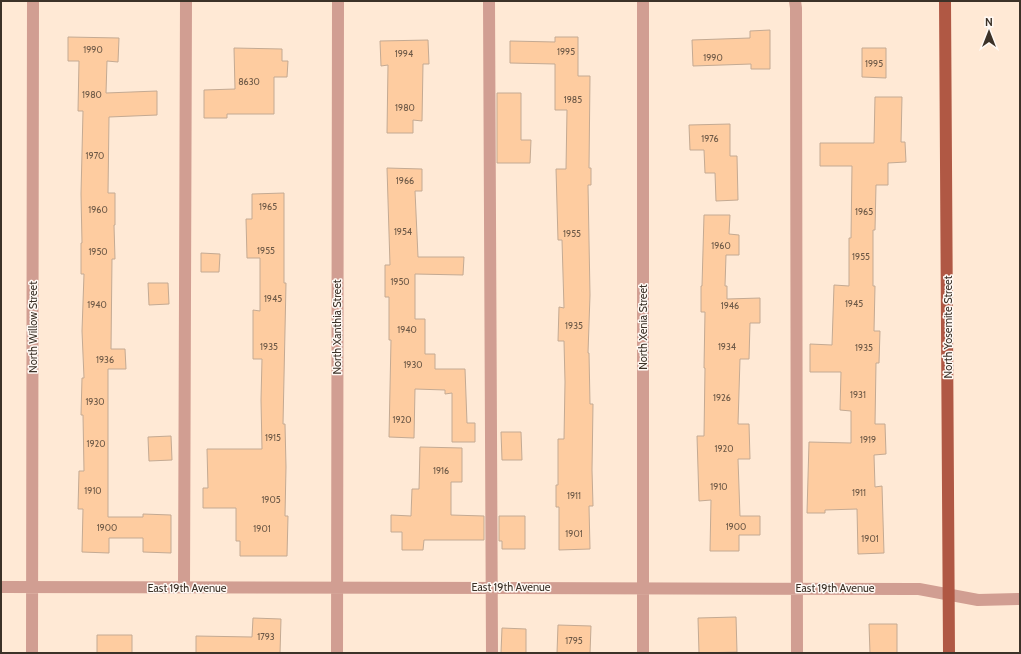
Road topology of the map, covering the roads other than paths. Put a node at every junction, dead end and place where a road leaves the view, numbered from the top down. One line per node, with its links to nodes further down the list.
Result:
1 (33, 1): 9 (street, North Willow Street)
2 (186, 1): 12 (street)
3 (338, 1): 13 (street, North Xanthia Street)
4 (489, 1): 10 (street)
5 (643, 1): 11 (street, North Xenia Street)
6 (795, 1): 14 (street)
7 (945, 1): 15 (main road, North Yosemite Street)
8 (1, 587): 9 (street, East 19th Avenue)
9 (32, 587): 12 (street, East 19th Avenue); 17 (street, North Willow Street)
10 (492, 587): 11 (street, East 19th Avenue); 13 (street, East 19th Avenue); 19 (street)
11 (643, 587): 14 (street, East 19th Avenue); 20 (street, North Xenia Street)
12 (184, 588): 13 (street, East 19th Avenue)
13 (337, 588): 18 (street, North Xanthia Street)
14 (798, 588): 15 (street, East 19th Avenue); 21 (street)
15 (949, 595): 16 (street, East 19th Avenue); 22 (main road, North Yosemite Street)
16 (1020, 599)
17 (32, 653)
18 (337, 653)
19 (492, 653)
20 (643, 653)
21 (797, 653)
22 (949, 653)

